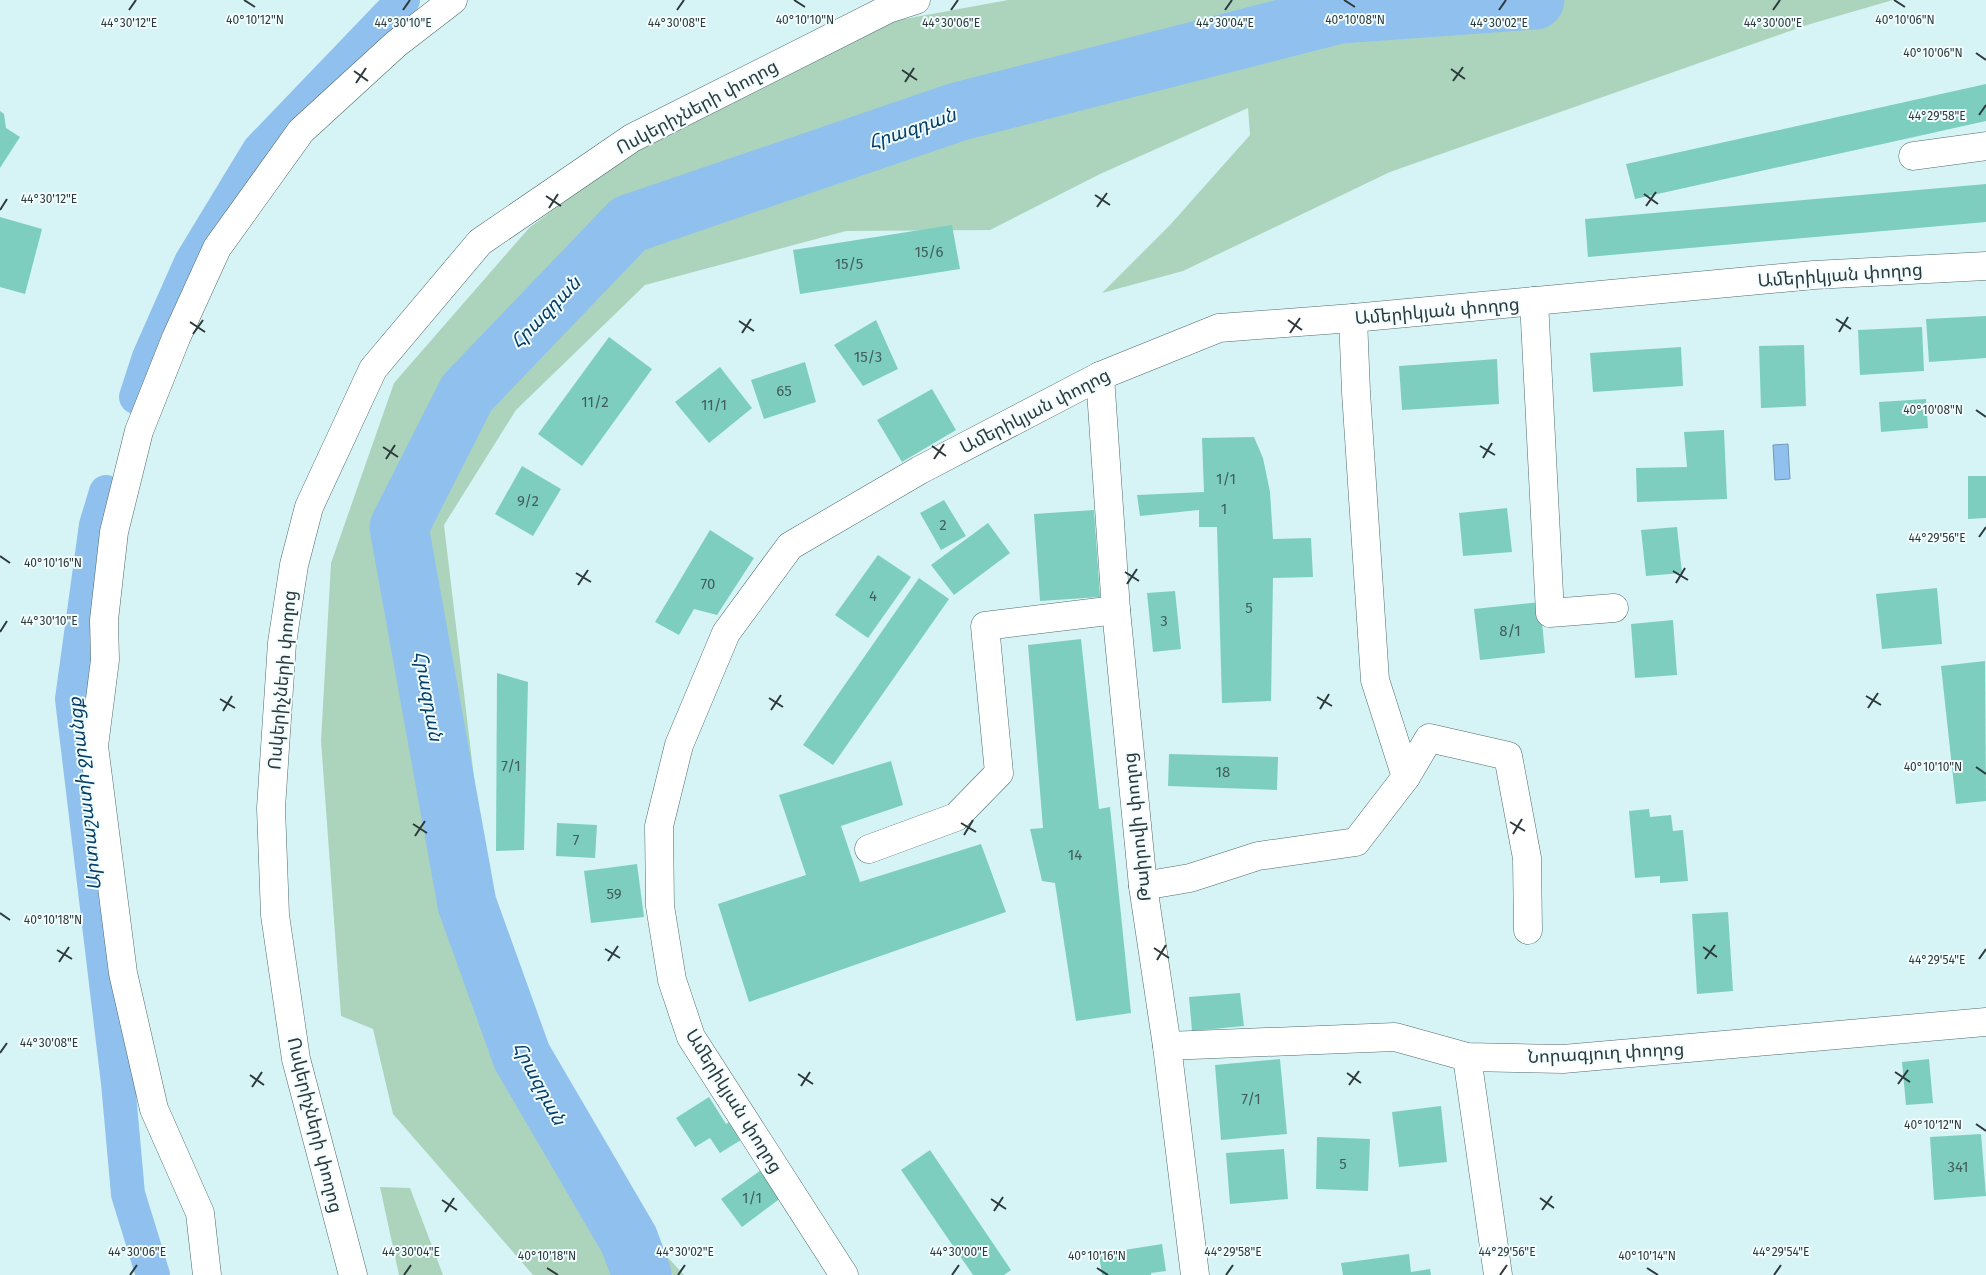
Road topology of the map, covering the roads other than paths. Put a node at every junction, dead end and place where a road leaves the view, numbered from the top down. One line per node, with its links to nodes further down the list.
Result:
1 (453, 0): 18 (street)
2 (916, 0): 19 (street, Ոսկերիչների փողոց)
3 (1986, 146): 4 (street)
4 (1913, 156)
5 (1986, 266): 6 (street, Ամերիկյան փողոց)
6 (1534, 301): 7 (street, Ամերիկյան փողոց); 9 (street)
7 (1353, 318): 8 (street, Ամերիկյան փողոց); 11 (street)
8 (1100, 376): 10 (street, Թաիրովի փողոց); 20 (street, Ամերիկյան փողոց)
9 (1614, 608)
10 (1116, 610): 12 (street); 13 (street, Թաիրովի փողոց)
11 (1406, 777): 13 (street); 14 (street)
12 (869, 849)
13 (1142, 886): 16 (street, Թաիրովի փողոց)
14 (1528, 930)
15 (1986, 1022): 17 (street, Նորագյուղ փողոց)
16 (1167, 1046): 17 (street, Նորագյուղ փողոց); 21 (street, Թաիրովի փողոց)
17 (1467, 1057): 22 (street)
18 (207, 1275)
19 (353, 1275)
20 (844, 1275)
21 (1194, 1275)
22 (1498, 1275)

